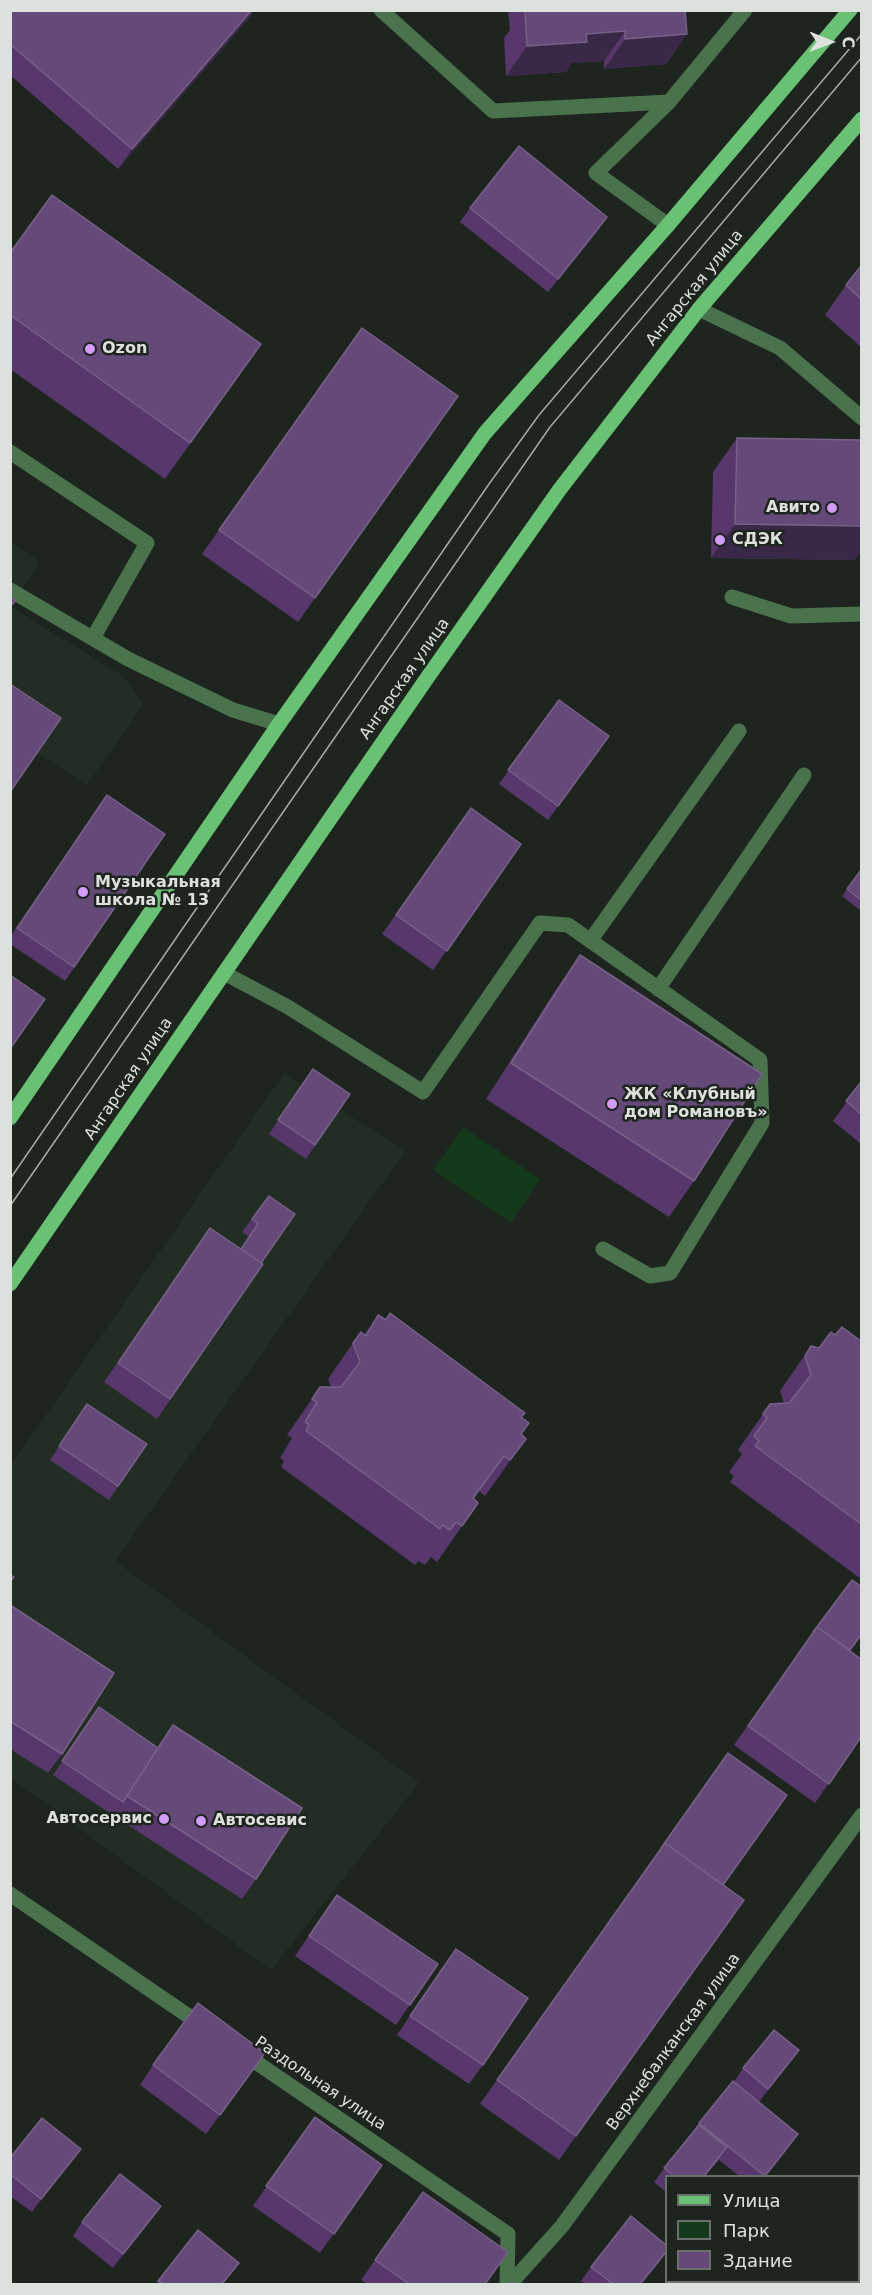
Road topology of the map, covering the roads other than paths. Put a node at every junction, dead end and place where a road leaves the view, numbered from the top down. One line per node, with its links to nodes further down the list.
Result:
1 (381, 10): 4 (street)
2 (745, 10): 4 (street)
3 (850, 10): 6 (main road)
4 (669, 102): 6 (street)
5 (861, 119): 7 (main road, Ангарская улица)
6 (668, 225): 14 (main road)
7 (699, 309): 8 (street); 18 (main road, Ангарская улица)
8 (861, 418)
9 (10, 452): 13 (street)
10 (10, 590): 13 (street)
11 (732, 597): 12 (street)
12 (861, 615)
13 (93, 638): 14 (street)
14 (279, 724): 20 (main road)
15 (739, 730): 17 (street)
16 (804, 775): 19 (street)
17 (590, 941): 18 (street); 19 (street)
18 (224, 973): 22 (main road, Ангарская улица)
19 (658, 989): 21 (street)
20 (10, 1118)
21 (603, 1249)
22 (10, 1284)
23 (861, 1815): 25 (street, Верхнебалканская улица)
24 (10, 1894): 25 (street, Раздольная улица)
25 (508, 2284)

